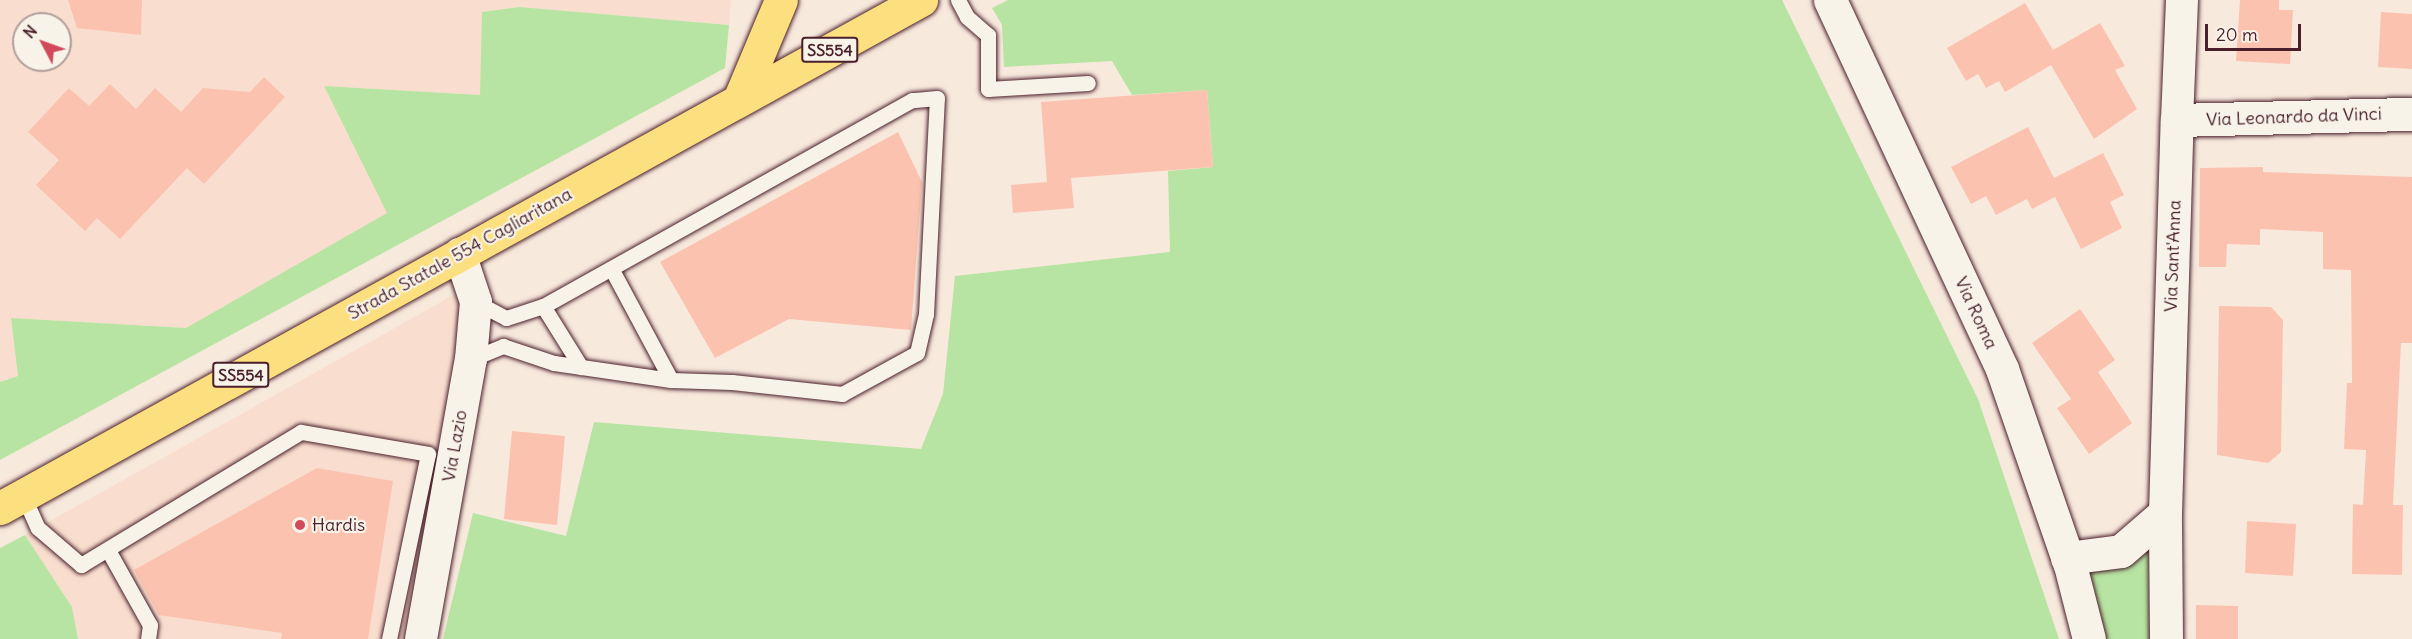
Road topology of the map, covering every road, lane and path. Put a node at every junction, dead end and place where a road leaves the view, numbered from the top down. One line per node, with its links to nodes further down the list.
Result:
1 (781, 0): 7 (main road)
2 (921, 0): 7 (main road, Strada Statale 554 Cagliaritana / SS554)
3 (958, 0): 6 (lane)
4 (1830, 0): 20 (street, Via Roma)
5 (2182, 0): 9 (street, Via Sant'Anna)
6 (1088, 83)
7 (739, 100): 10 (main road, Strada Statale 554 Cagliaritana / SS554)
8 (2412, 114): 9 (street, Via Leonardo da Vinci)
9 (2177, 120): 18 (street, Via Sant'Anna)
10 (459, 254): 12 (street, Via Lazio); 17 (main road, Strada Statale 554 Cagliaritana / SS554)
11 (612, 270): 13 (lane); 16 (lane); 16 (lane)
12 (476, 302): 13 (lane); 14 (street, Via Lazio)
13 (543, 306): 15 (lane)
14 (471, 359): 15 (lane); 23 (street, Via Lazio)
15 (582, 367): 16 (lane)
16 (671, 380)
17 (12, 502): 19 (lane)
18 (2165, 513): 20 (street); 25 (street, Via Sant'Anna)
19 (108, 550): 21 (lane); 22 (lane)
20 (2067, 558): 24 (street, Via Roma)
21 (148, 639)
22 (389, 639)
23 (421, 639)
24 (2089, 639)
25 (2166, 639)

